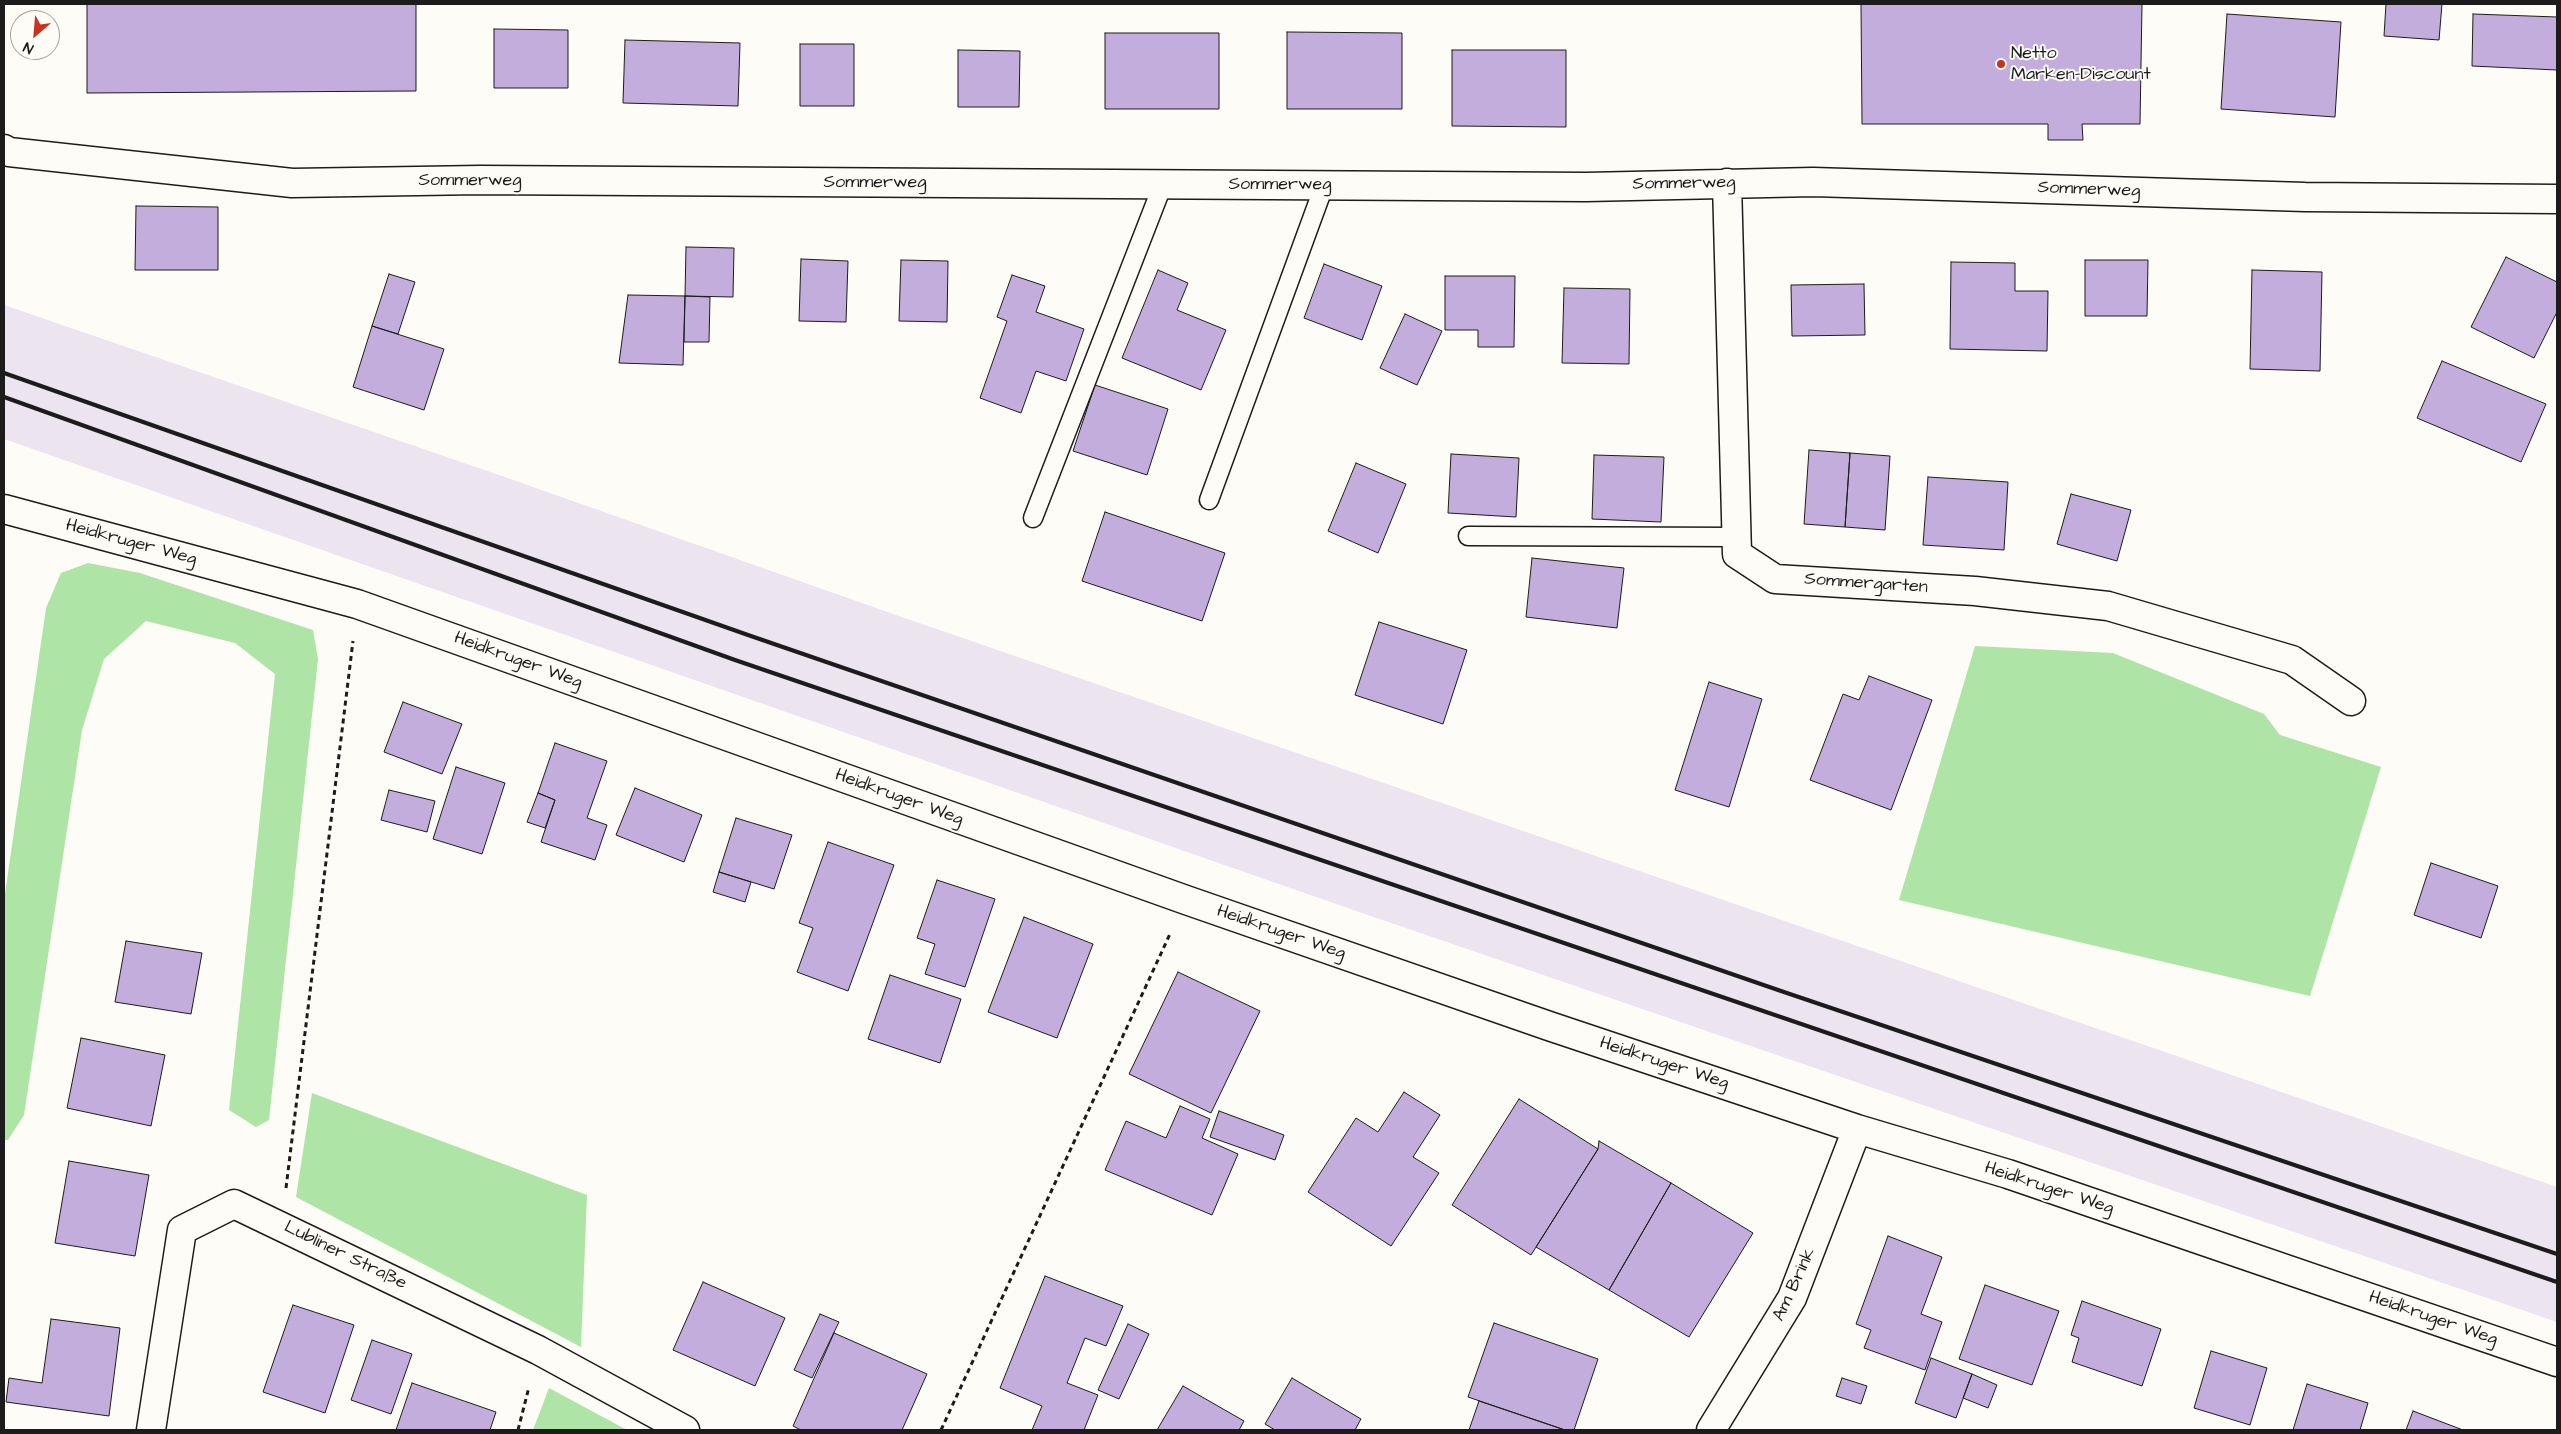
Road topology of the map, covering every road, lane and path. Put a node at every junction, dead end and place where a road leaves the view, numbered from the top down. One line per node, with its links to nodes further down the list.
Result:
1 (4, 149): 3 (street, Sommerweg)
2 (1727, 183): 4 (street, Sommerweg); 5 (street, Sommerweg); 10 (street, Sommergarten)
3 (1163, 184): 4 (street, Sommerweg); 8 (lane)
4 (1324, 186): 6 (lane)
5 (2557, 199)
6 (1209, 500)
7 (4, 509): 11 (street, Heidkruger Weg)
8 (1033, 518)
9 (1468, 536): 10 (lane)
10 (1736, 537): 12 (street, Sommergarten)
11 (357, 604): 13 (street, Heidkruger Weg); 15 (path)
12 (2352, 701)
13 (1186, 900): 14 (street, Heidkruger Weg); 19 (path)
14 (1857, 1129): 16 (street, Heidkruger Weg); 20 (street, Am Brink)
15 (282, 1226): 17 (street, Lubliner Straße); 18 (street, Lubliner Straße)
16 (2557, 1362)
17 (151, 1430)
18 (685, 1430)
19 (941, 1430)
20 (1710, 1430)

